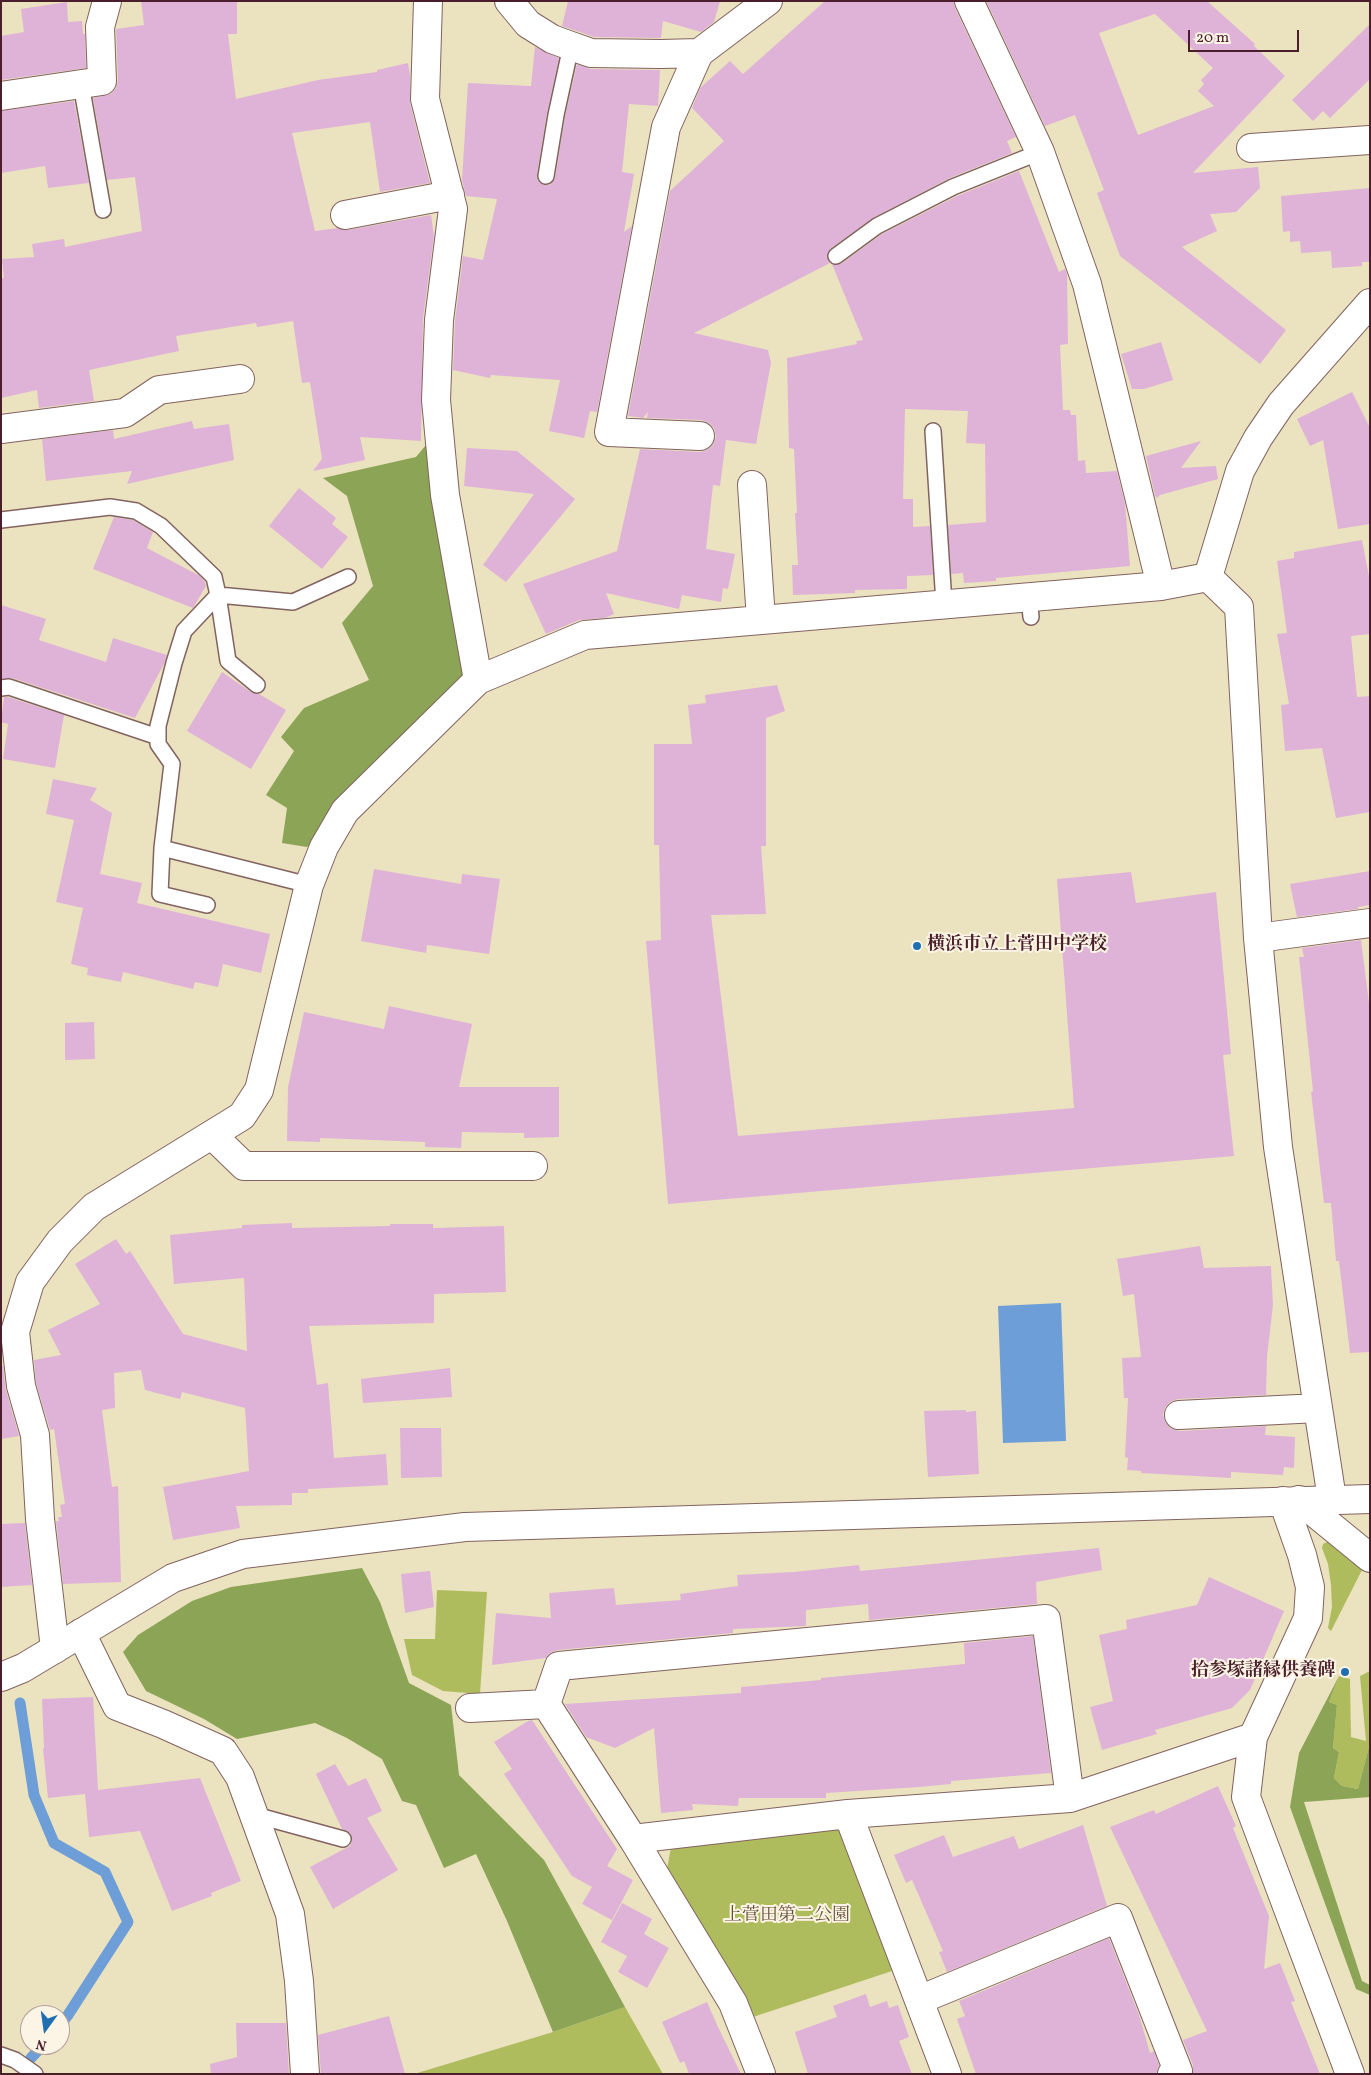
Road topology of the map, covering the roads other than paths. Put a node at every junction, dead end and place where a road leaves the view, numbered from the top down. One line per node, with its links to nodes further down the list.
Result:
1 (107, 1): 8 (street)
2 (428, 1): 14 (street)
3 (509, 1): 6 (street)
4 (768, 1): 7 (street)
5 (969, 1): 12 (street)
6 (571, 46): 7 (street); 13 (lane)
7 (698, 53): 22 (street)
8 (81, 84): 9 (street); 15 (lane)
9 (1, 96)
10 (1370, 140): 11 (street)
11 (1251, 148)
12 (1040, 152): 17 (lane); 27 (street)
13 (546, 176)
14 (450, 195): 16 (street); 31 (street)
15 (103, 210)
16 (345, 215)
17 (836, 256)
18 (1370, 304): 26 (street)
19 (240, 379): 20 (street)
20 (1, 430)
21 (933, 431): 29 (lane)
22 (700, 436)
23 (752, 485): 30 (street)
24 (1, 520): 28 (lane)
25 (348, 577): 28 (lane)
26 (1208, 577): 27 (street); 39 (street)
27 (1162, 586): 29 (street)
28 (218, 595): 32 (lane); 34 (lane)
29 (944, 604): 30 (street)
30 (761, 620): 31 (street)
31 (478, 680): 36 (street)
32 (257, 685)
33 (1, 688): 34 (lane)
34 (158, 737): 35 (lane)
35 (162, 848): 36 (lane); 37 (lane)
36 (309, 885): 40 (street)
37 (208, 906)
38 (1370, 923): 39 (street)
39 (1258, 938): 42 (street)
40 (212, 1135): 41 (street); 49 (street)
41 (534, 1166)
42 (1318, 1408): 43 (street); 46 (street)
43 (1179, 1415)
44 (1370, 1499): 46 (street)
45 (1291, 1500): 46 (street); 47 (street); 48 (street); 53 (street)
46 (1332, 1500)
47 (1370, 1558)
48 (81, 1633): 49 (street); 56 (street)
49 (55, 1649): 50 (street)
50 (1, 1677)
51 (546, 1704): 52 (street); 54 (street); 57 (street)
52 (470, 1708)
53 (1253, 1737): 54 (street); 66 (street)
54 (1070, 1798): 55 (street)
55 (848, 1814): 57 (street); 59 (street)
56 (255, 1815): 58 (lane); 62 (street)
57 (633, 1839): 63 (street)
58 (343, 1840)
59 (919, 2000): 64 (street); 65 (street)
60 (1, 2055): 61 (lane)
61 (35, 2074)
62 (305, 2074)
63 (761, 2074)
64 (947, 2074)
65 (1172, 2074)
66 (1350, 2074)

